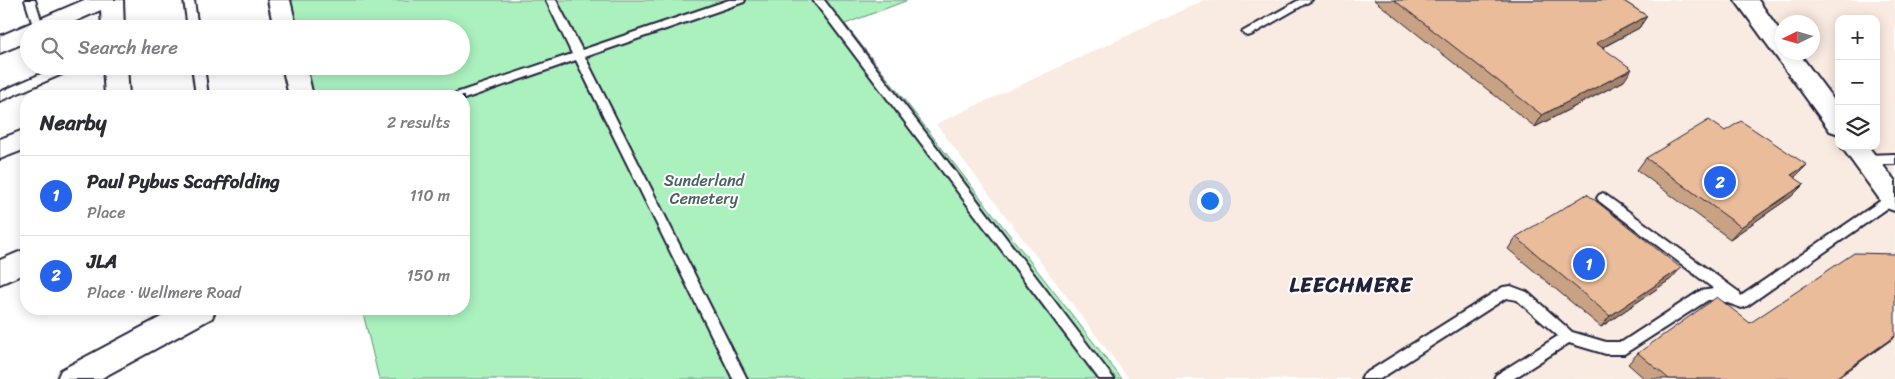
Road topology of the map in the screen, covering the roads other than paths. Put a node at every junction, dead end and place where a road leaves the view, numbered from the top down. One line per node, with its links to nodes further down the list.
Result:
1 (30, 0): 11 (lane)
2 (104, 0): 12 (street)
3 (112, 0): 13 (street)
4 (189, 0): 14 (lane)
5 (279, 0): 15 (street)
6 (551, 0): 20 (lane)
7 (740, 0): 20 (lane)
8 (818, 0): 45 (lane)
9 (1308, 0): 16 (lane)
10 (1746, 0): 18 (street)
11 (33, 20)
12 (58, 20)
13 (113, 20)
14 (192, 20)
15 (284, 20)
16 (1247, 32)
17 (20, 36): 19 (street)
18 (1775, 39)
19 (0, 44)
20 (578, 55): 29 (lane); 44 (lane)
21 (1791, 60): 31 (street)
22 (50, 75): 30 (lane)
23 (116, 75): 26 (street)
24 (199, 75): 27 (lane)
25 (296, 75): 28 (street)
26 (117, 90)
27 (201, 90)
28 (300, 90)
29 (470, 93)
30 (0, 97)
31 (1835, 120)
32 (20, 141): 33 (street)
33 (0, 150)
34 (1860, 153): 35 (lane); 37 (street)
35 (1895, 159)
36 (1603, 198): 40 (lane)
37 (1894, 200): 40 (lane)
38 (20, 263): 39 (street)
39 (0, 273)
40 (1742, 302): 42 (lane)
41 (191, 315): 43 (street)
42 (1568, 336): 46 (lane); 47 (lane)
43 (72, 379)
44 (740, 379)
45 (1107, 379)
46 (1368, 379)
47 (1501, 379)

